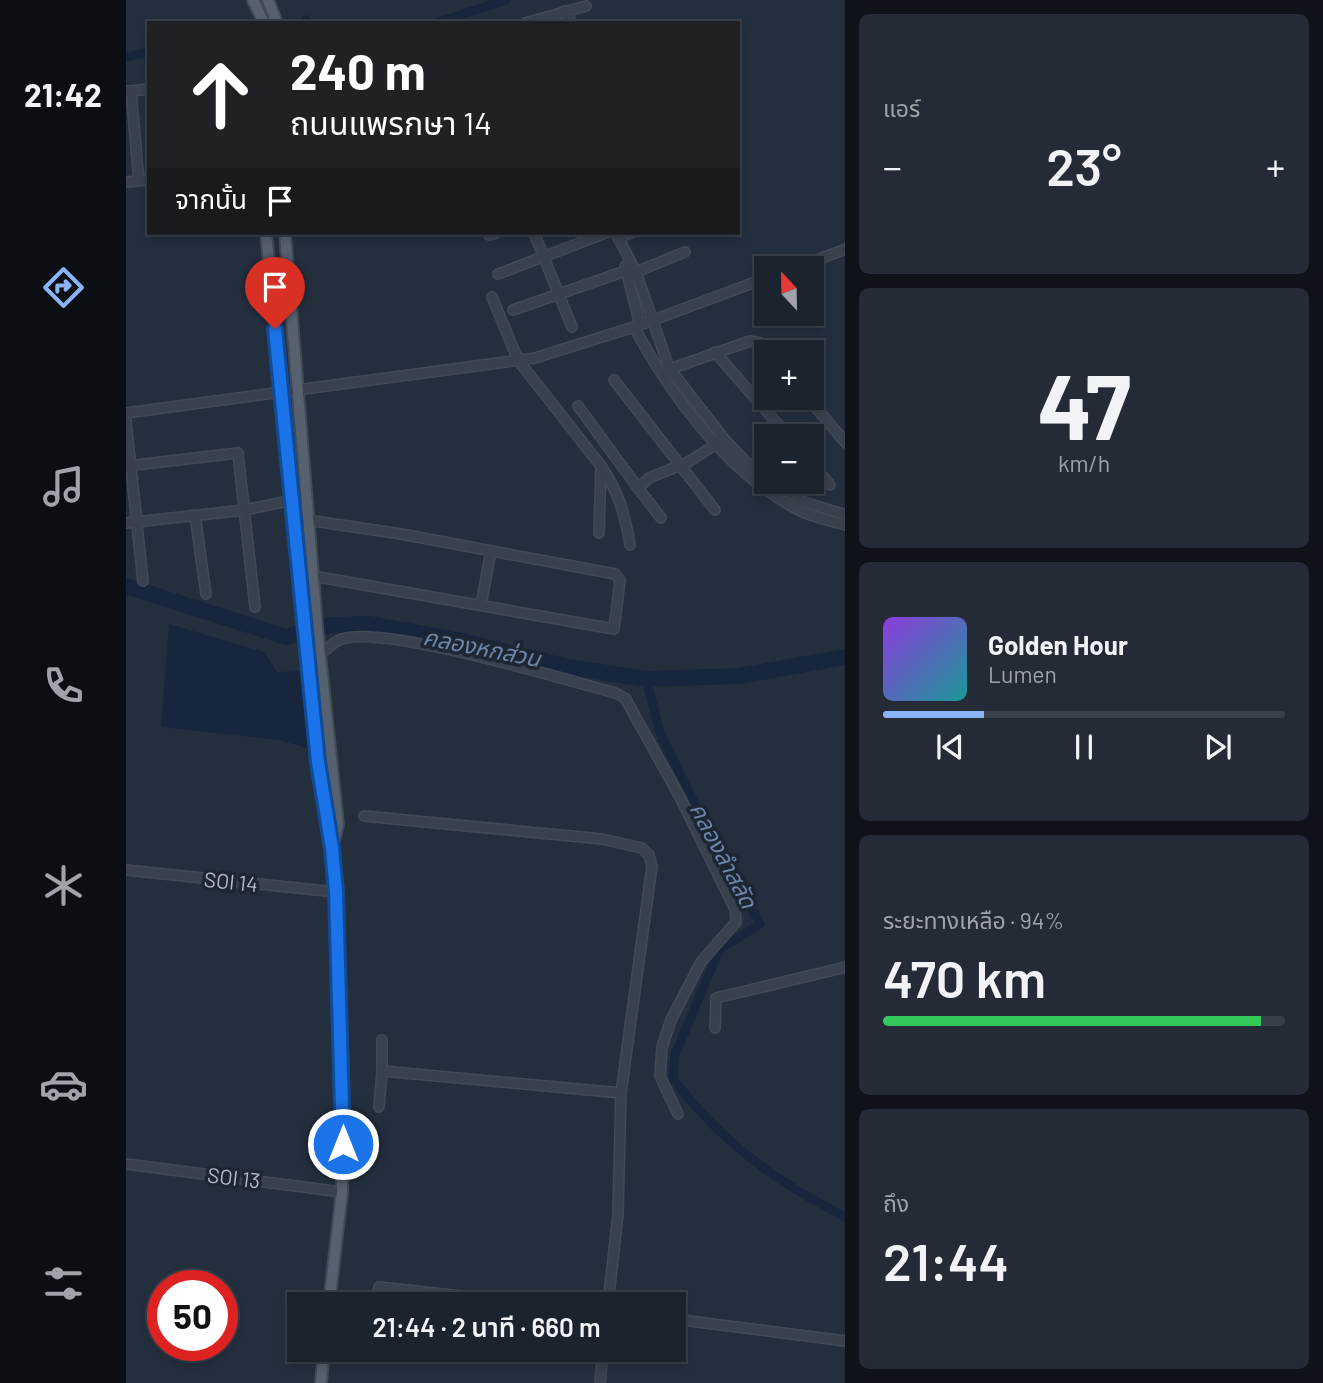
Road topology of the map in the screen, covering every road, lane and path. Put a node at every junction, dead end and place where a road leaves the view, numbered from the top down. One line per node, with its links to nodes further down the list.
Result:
1 (253, 0): 5 (main road)
2 (268, 0): 6 (main road)
3 (586, 6): 4 (street)
4 (564, 11): 7 (street); 8 (street)
5 (263, 21)
6 (276, 21)
7 (532, 21)
8 (571, 21)
9 (147, 89): 10 (street)
10 (128, 91): 11 (street)
11 (130, 138): 12 (street)
12 (144, 180): 13 (street)
13 (126, 182)
14 (266, 235): 39 (main road)
15 (285, 235): 38 (main road)
16 (535, 235): 21 (street)
17 (601, 235): 21 (street)
18 (617, 235): 23 (street)
19 (845, 249): 22 (street)
20 (685, 252): 23 (street)
21 (544, 257): 24 (street); 26 (street)
22 (824, 257)
23 (630, 272): 26 (street); 29 (street); 30 (street)
24 (498, 274)
25 (754, 283): 29 (street)
26 (559, 294): 28 (street); 31 (street)
27 (492, 297): 34 (street)
28 (513, 310)
29 (652, 321): 30 (street); 35 (street)
30 (637, 326): 34 (street); 36 (street)
31 (572, 327)
32 (754, 342): 33 (street)
33 (715, 352): 35 (street); 44 (street)
34 (518, 360): 38 (street); 48 (street)
35 (669, 368): 36 (street); 45 (street)
36 (659, 374): 45 (street)
37 (614, 380): 49 (street)
38 (298, 391): 39 (street); 61 (main road)
39 (282, 394): 42 (street); 55 (main road)
40 (578, 407): 53 (street)
41 (818, 410): 46 (street)
42 (126, 413)
43 (126, 421): 47 (street)
44 (778, 424)
45 (721, 442): 49 (street); 50 (street); 65 (street)
46 (845, 443)
47 (128, 466): 56 (street); 63 (street)
48 (601, 466): 66 (street); 67 (street)
49 (680, 466): 53 (street); 57 (street)
50 (754, 467)
51 (824, 478): 52 (street)
52 (830, 485)
53 (638, 488): 62 (street)
54 (793, 494): 59 (street)
55 (292, 500): 56 (street); 60 (main road)
56 (245, 510): 58 (street); 73 (street)
57 (715, 510)
58 (195, 515): 63 (street); 71 (street)
59 (845, 515)
60 (294, 518): 61 (street); 74 (main road)
61 (309, 518): 68 (street); 69 (main road)
62 (661, 518)
63 (138, 522): 64 (street); 70 (street)
64 (126, 523)
65 (845, 525)
66 (599, 533)
67 (630, 545)
68 (491, 551): 72 (street); 72 (street)
69 (313, 576): 72 (street); 74 (main road)
70 (144, 581)
71 (206, 594)
72 (481, 605)
73 (255, 607)
74 (316, 650): 77 (main road); 84 (street)
75 (364, 816): 82 (street)
76 (126, 870): 77 (street, SOI 14)
77 (336, 892): 86 (main road)
78 (845, 967): 79 (street)
79 (715, 1028)
80 (382, 1040): 81 (street)
81 (382, 1071): 82 (street); 83 (street)
82 (621, 1093): 90 (street)
83 (379, 1107)
84 (678, 1114)
85 (126, 1164): 86 (street, SOI 13)
86 (342, 1192): 87 (main road)
87 (330, 1292)
88 (378, 1292): 89 (street)
89 (450, 1292)
90 (609, 1292)
91 (686, 1320): 92 (street)
92 (845, 1340)
93 (323, 1362): 95 (main road)
94 (602, 1362): 96 (street)
95 (321, 1383)
96 (600, 1383)

